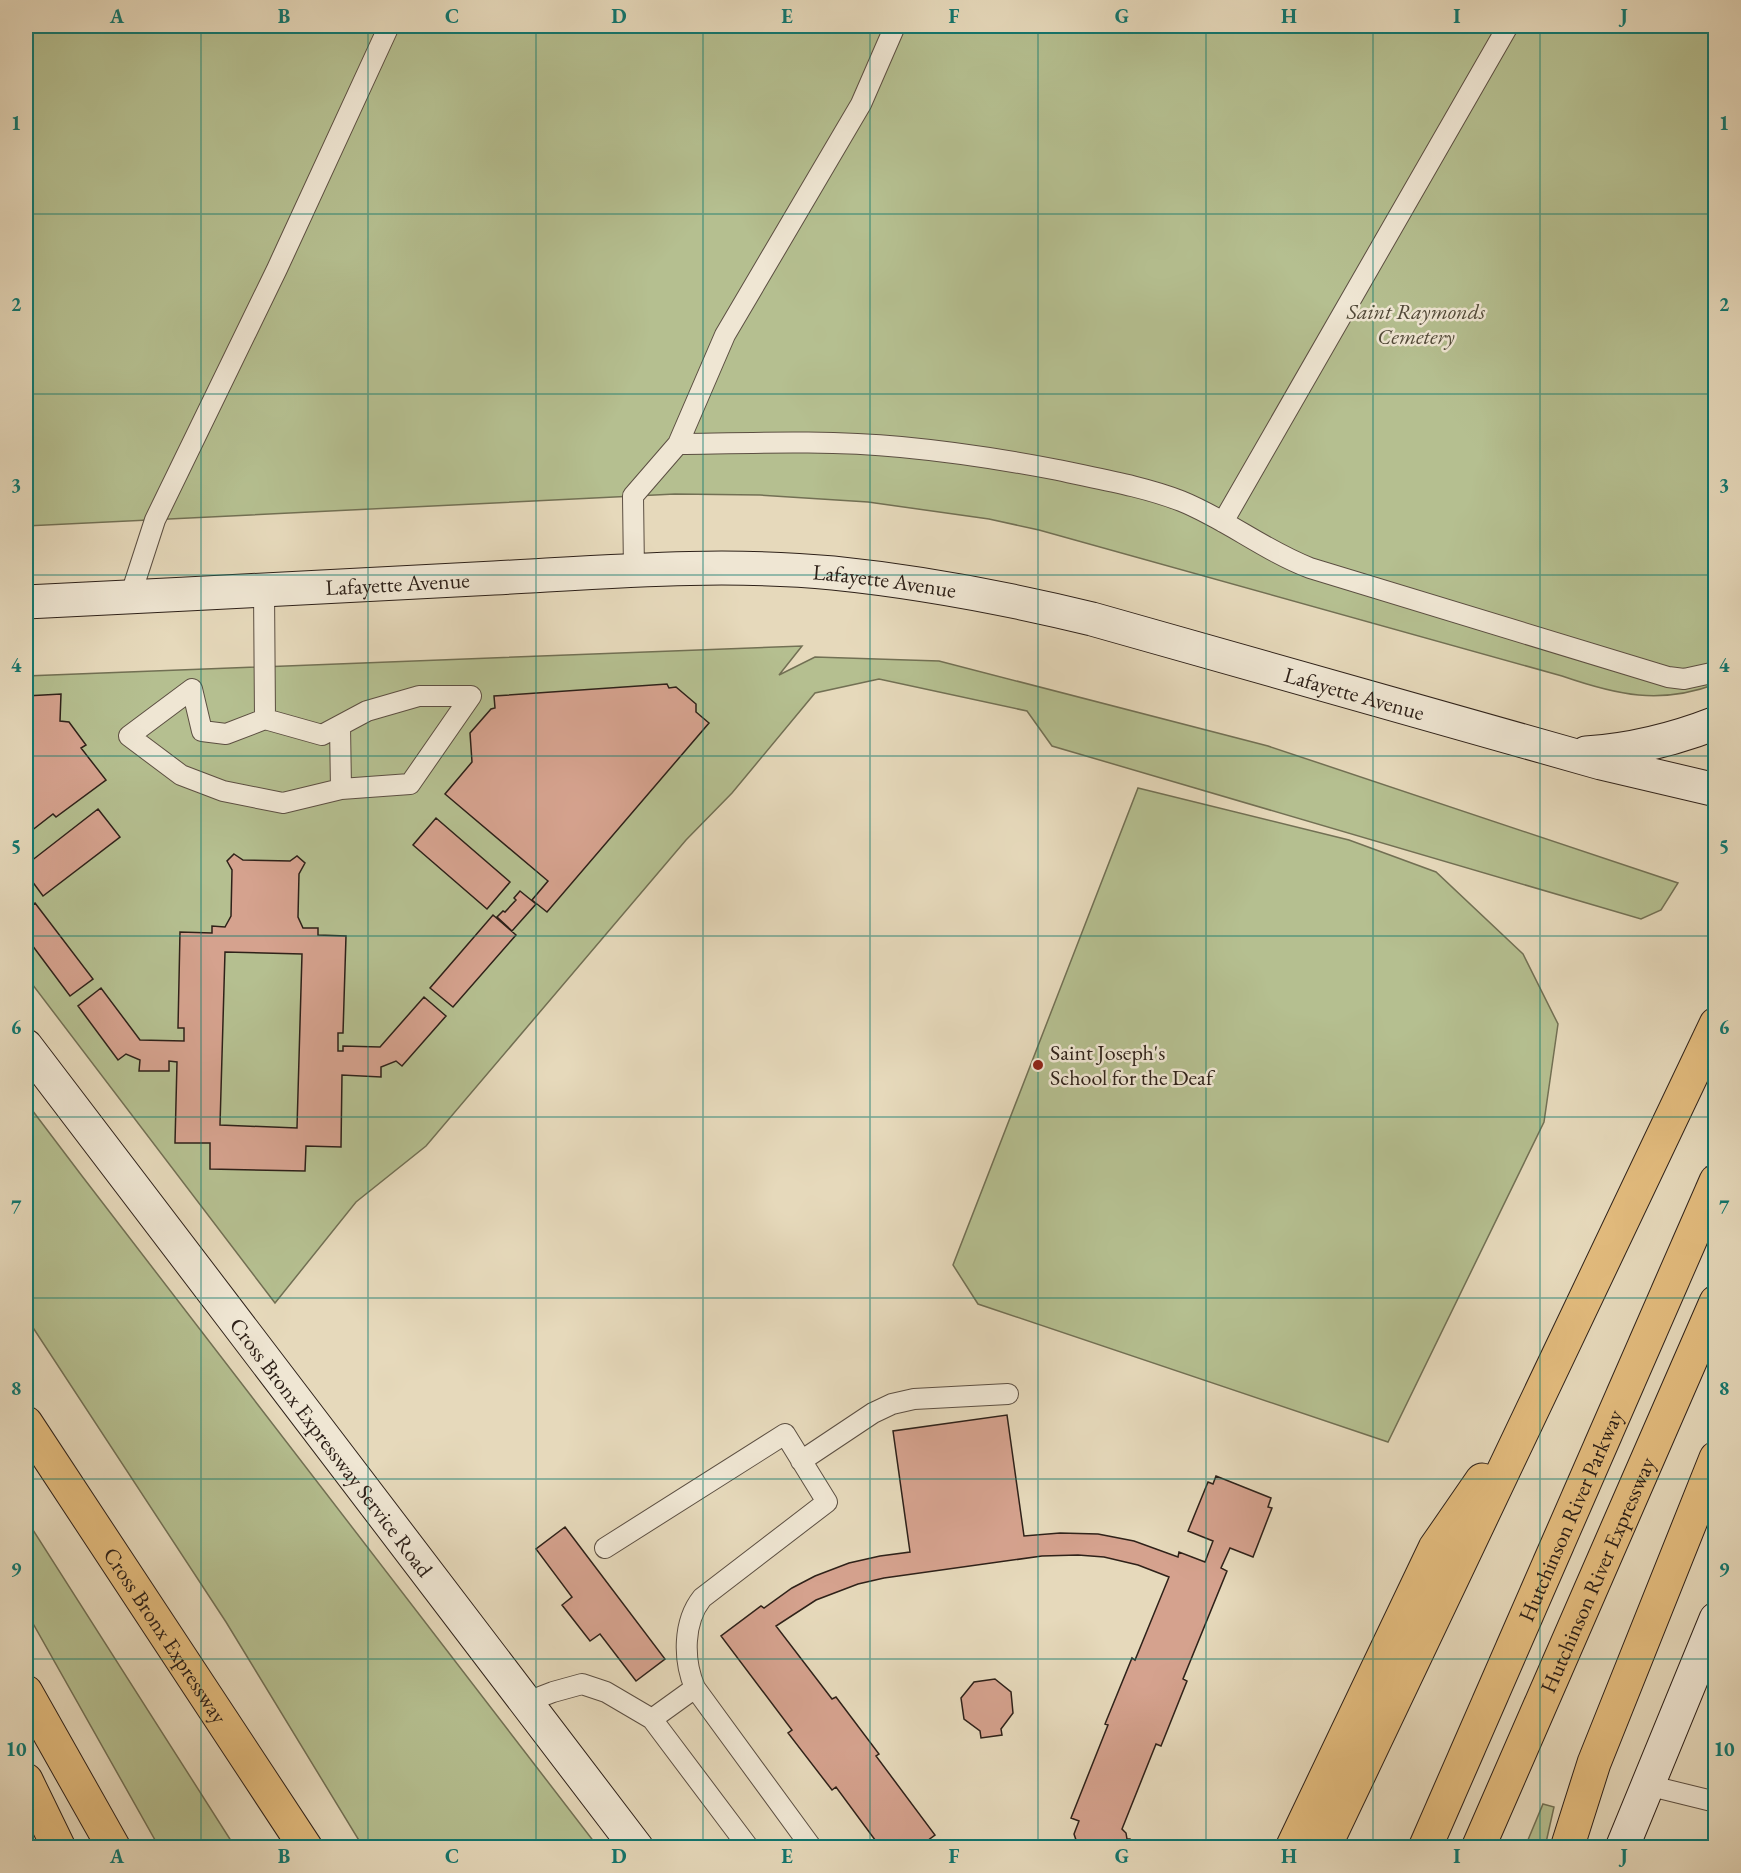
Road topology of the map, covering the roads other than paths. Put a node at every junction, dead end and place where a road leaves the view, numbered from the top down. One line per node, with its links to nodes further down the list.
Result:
1 (389, 26): 8 (lane)
2 (895, 26): 4 (lane)
3 (1508, 26): 5 (lane)
4 (678, 444): 5 (lane); 6 (lane)
5 (1223, 522): 10 (lane)
6 (634, 571): 7 (street, Lafayette Avenue); 14 (street, Lafayette Avenue)
7 (264, 590): 8 (street, Lafayette Avenue); 11 (lane)
8 (130, 597): 9 (street, Lafayette Avenue)
9 (26, 602)
10 (1716, 672)
11 (265, 719): 13 (lane); 15 (lane)
12 (1716, 723): 14 (street)
13 (340, 726): 15 (lane); 15 (lane)
14 (1564, 753): 16 (street, Lafayette Avenue)
15 (341, 789)
16 (1716, 790)
17 (1716, 1024): 22 (highway)
18 (26, 1046): 30 (street, Cross Bronx Expressway Service Road)
19 (1716, 1182): 43 (highway, Hutchinson River Parkway)
20 (1716, 1302): 44 (highway, Hutchinson River Expressway)
21 (1008, 1394): 25 (lane)
22 (1538, 1400): 41 (highway); 42 (highway)
23 (26, 1423): 37 (highway, Cross Bronx Expressway)
24 (1716, 1458): 45 (highway)
25 (801, 1461): 26 (lane); 28 (lane)
26 (605, 1548)
27 (1716, 1619): 33 (street)
28 (695, 1688): 31 (lane); 40 (lane)
29 (26, 1692): 36 (highway)
30 (527, 1702): 31 (lane); 38 (street, Cross Bronx Expressway Service Road)
31 (652, 1719): 39 (lane)
32 (26, 1780): 35 (highway)
33 (1647, 1785): 34 (lane); 46 (street)
34 (1716, 1802)
35 (59, 1848)
36 (114, 1848)
37 (306, 1848)
38 (637, 1848)
39 (748, 1848)
40 (812, 1848)
41 (1292, 1848)
42 (1324, 1848)
43 (1425, 1848)
44 (1478, 1848)
45 (1567, 1848)
46 (1622, 1848)

